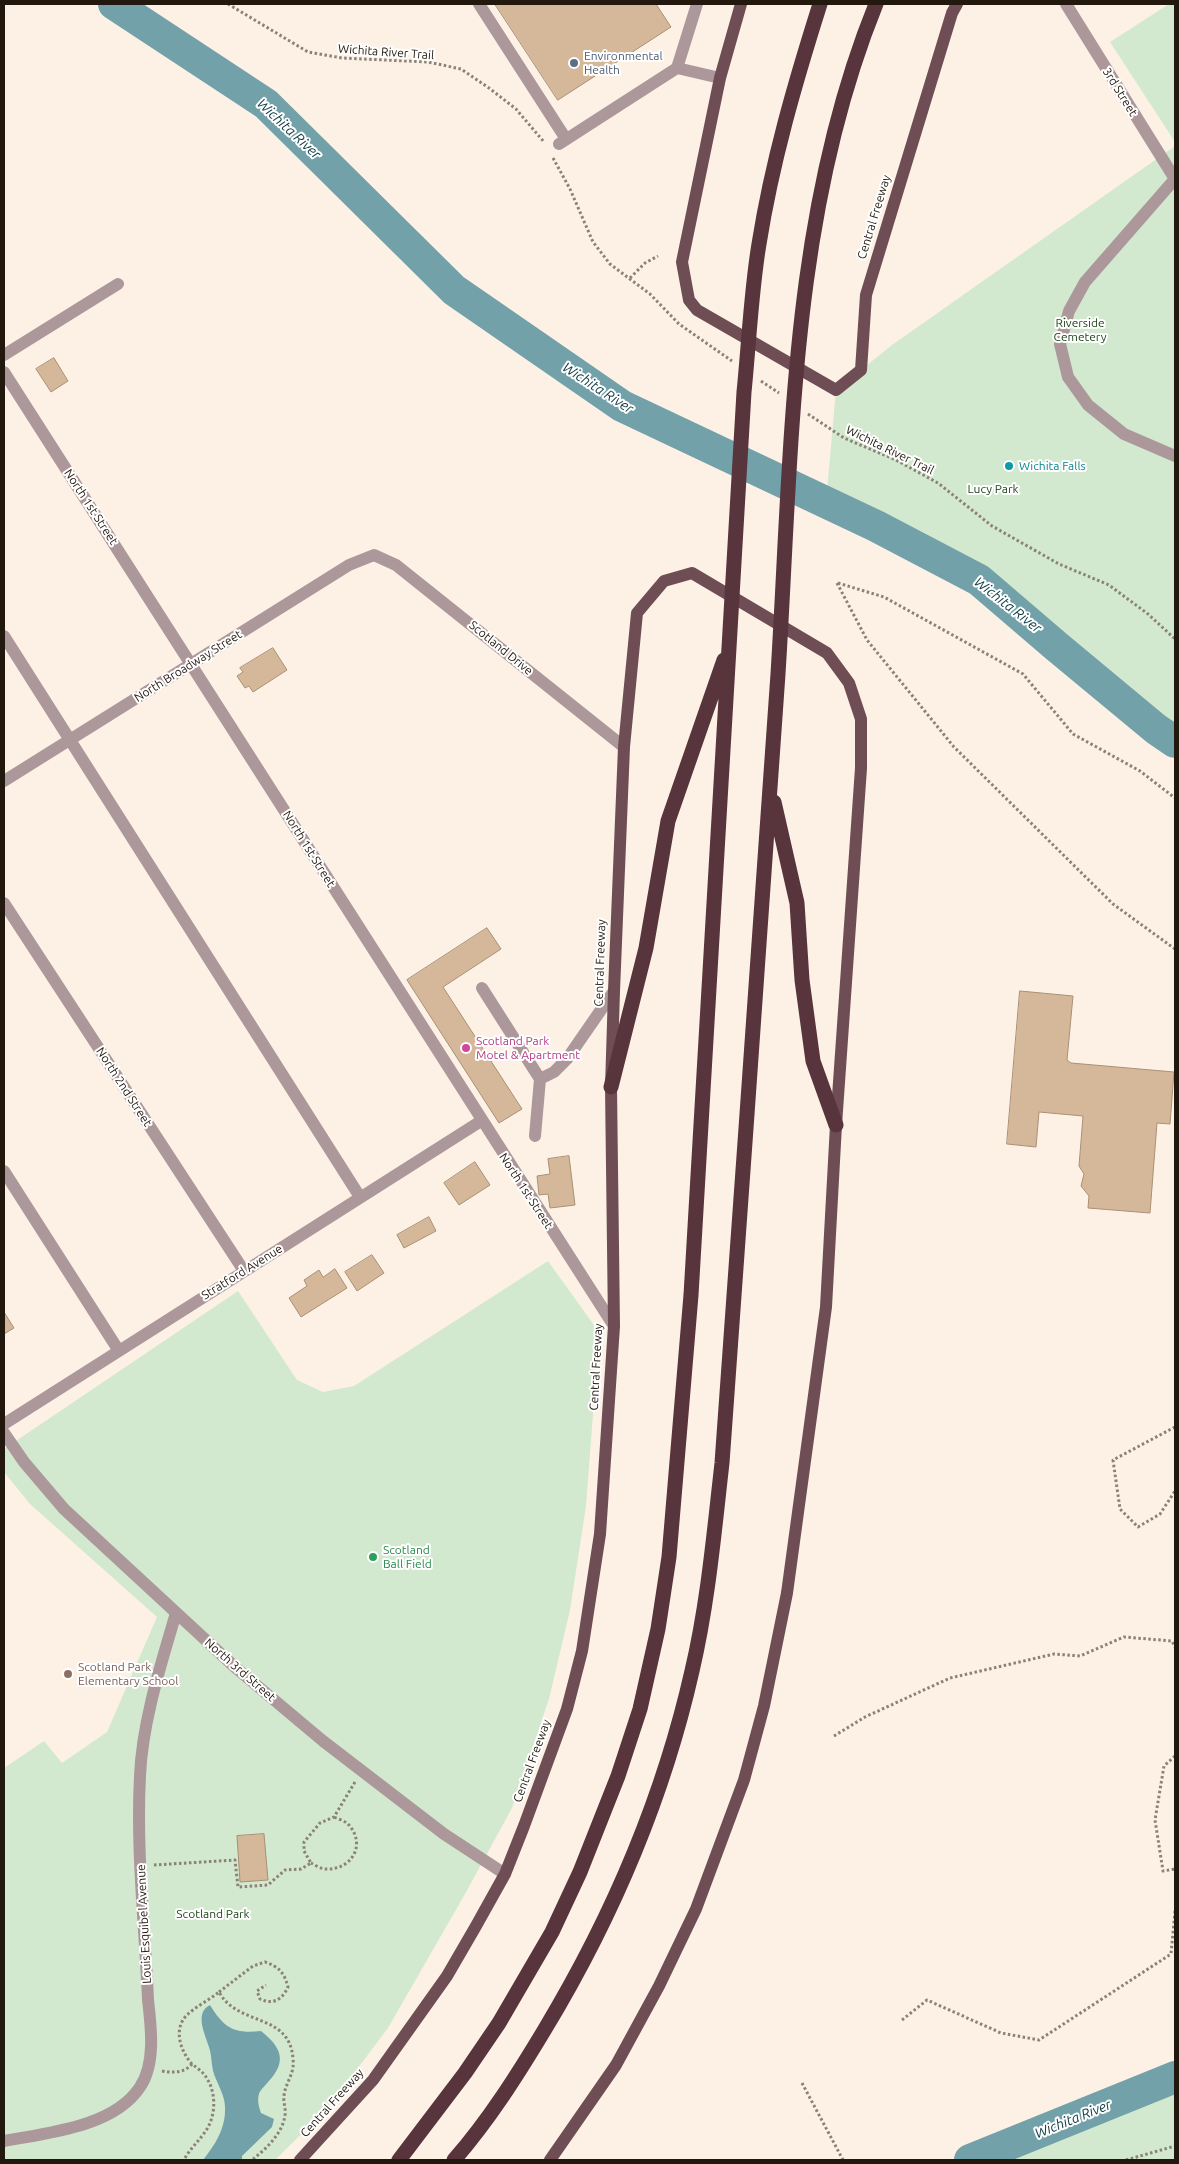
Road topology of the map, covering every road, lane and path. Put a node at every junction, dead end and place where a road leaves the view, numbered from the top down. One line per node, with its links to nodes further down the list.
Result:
1 (228, 4): 11 (path, Wichita River Trail)
2 (480, 4): 11 (street)
3 (697, 4): 9 (street)
4 (741, 4): 10 (main road, Central Freeway)
5 (820, 4): 26 (highway)
6 (878, 4): 31 (highway)
7 (957, 4): 10 (main road, Central Freeway)
8 (1066, 4): 12 (street, 3rd Street)
9 (676, 68): 10 (street); 11 (street)
10 (720, 78)
11 (555, 145): 14 (path, Wichita River Trail)
12 (1175, 179): 22 (street)
13 (658, 256): 14 (path)
14 (630, 278): 17 (path, Wichita River Trail)
15 (118, 284): 16 (street)
16 (4, 355)
17 (734, 362)
18 (4, 372): 27 (street, North 1st Street)
19 (758, 379): 20 (path)
20 (781, 395)
21 (805, 412): 25 (path, Wichita River Trail)
22 (1175, 456)
23 (374, 555): 27 (street, North Broadway Street); 29 (street, Scotland Drive)
24 (4, 636): 28 (street)
25 (1175, 640)
26 (730, 642): 38 (highway); 73 (highway)
27 (192, 664): 28 (street, North Broadway Street); 39 (street, North 1st Street)
28 (68, 739): 30 (street, North Broadway Street); 43 (street)
29 (624, 747): 36 (main road, Central Freeway); 40 (main road, Central Freeway)
30 (4, 781)
31 (770, 786): 40 (highway); 74 (highway)
32 (1175, 798): 34 (path)
33 (4, 903): 44 (street, North 2nd Street)
34 (1175, 949)
35 (482, 988): 37 (street)
36 (614, 991): 37 (street); 38 (main road, Central Freeway)
37 (540, 1079): 41 (street)
38 (612, 1088): 45 (main road, Central Freeway)
39 (481, 1121): 43 (street, Stratford Avenue); 45 (street, North 1st Street)
40 (836, 1125): 75 (main road, Central Freeway)
41 (535, 1136)
42 (4, 1171): 46 (street)
43 (360, 1197): 44 (street, Stratford Avenue)
44 (244, 1271): 46 (street, Stratford Avenue)
45 (614, 1326): 60 (main road, Central Freeway)
46 (118, 1351): 47 (street, Stratford Avenue)
47 (4, 1424)
48 (1175, 1427): 50 (path)
49 (4, 1433): 51 (street, North 3rd Street)
50 (1175, 1491)
51 (176, 1613): 55 (street, North 3rd Street); 58 (street, Louis Esquibel Avenue)
52 (1175, 1647): 53 (path)
53 (834, 1736)
54 (1175, 1756): 59 (path)
55 (363, 1772): 56 (path); 60 (street, North 3rd Street)
56 (334, 1818): 57 (path); 57 (path)
57 (311, 1863): 58 (path)
58 (141, 1866): 66 (street, Louis Esquibel Avenue)
59 (1175, 1869)
60 (505, 1874): 72 (main road, Central Freeway)
61 (1175, 1911): 64 (path)
62 (266, 1986): 63 (path)
63 (219, 1992): 65 (path); 71 (path)
64 (902, 2020)
65 (192, 2064): 66 (path); 70 (path)
66 (148, 2065): 68 (street, Louis Esquibel Avenue)
67 (802, 2083): 76 (path)
68 (4, 2141)
69 (1175, 2146): 77 (path)
70 (184, 2160)
71 (252, 2160)
72 (300, 2160)
73 (399, 2160)
74 (454, 2160)
75 (550, 2160)
76 (843, 2160)
77 (1126, 2160)

